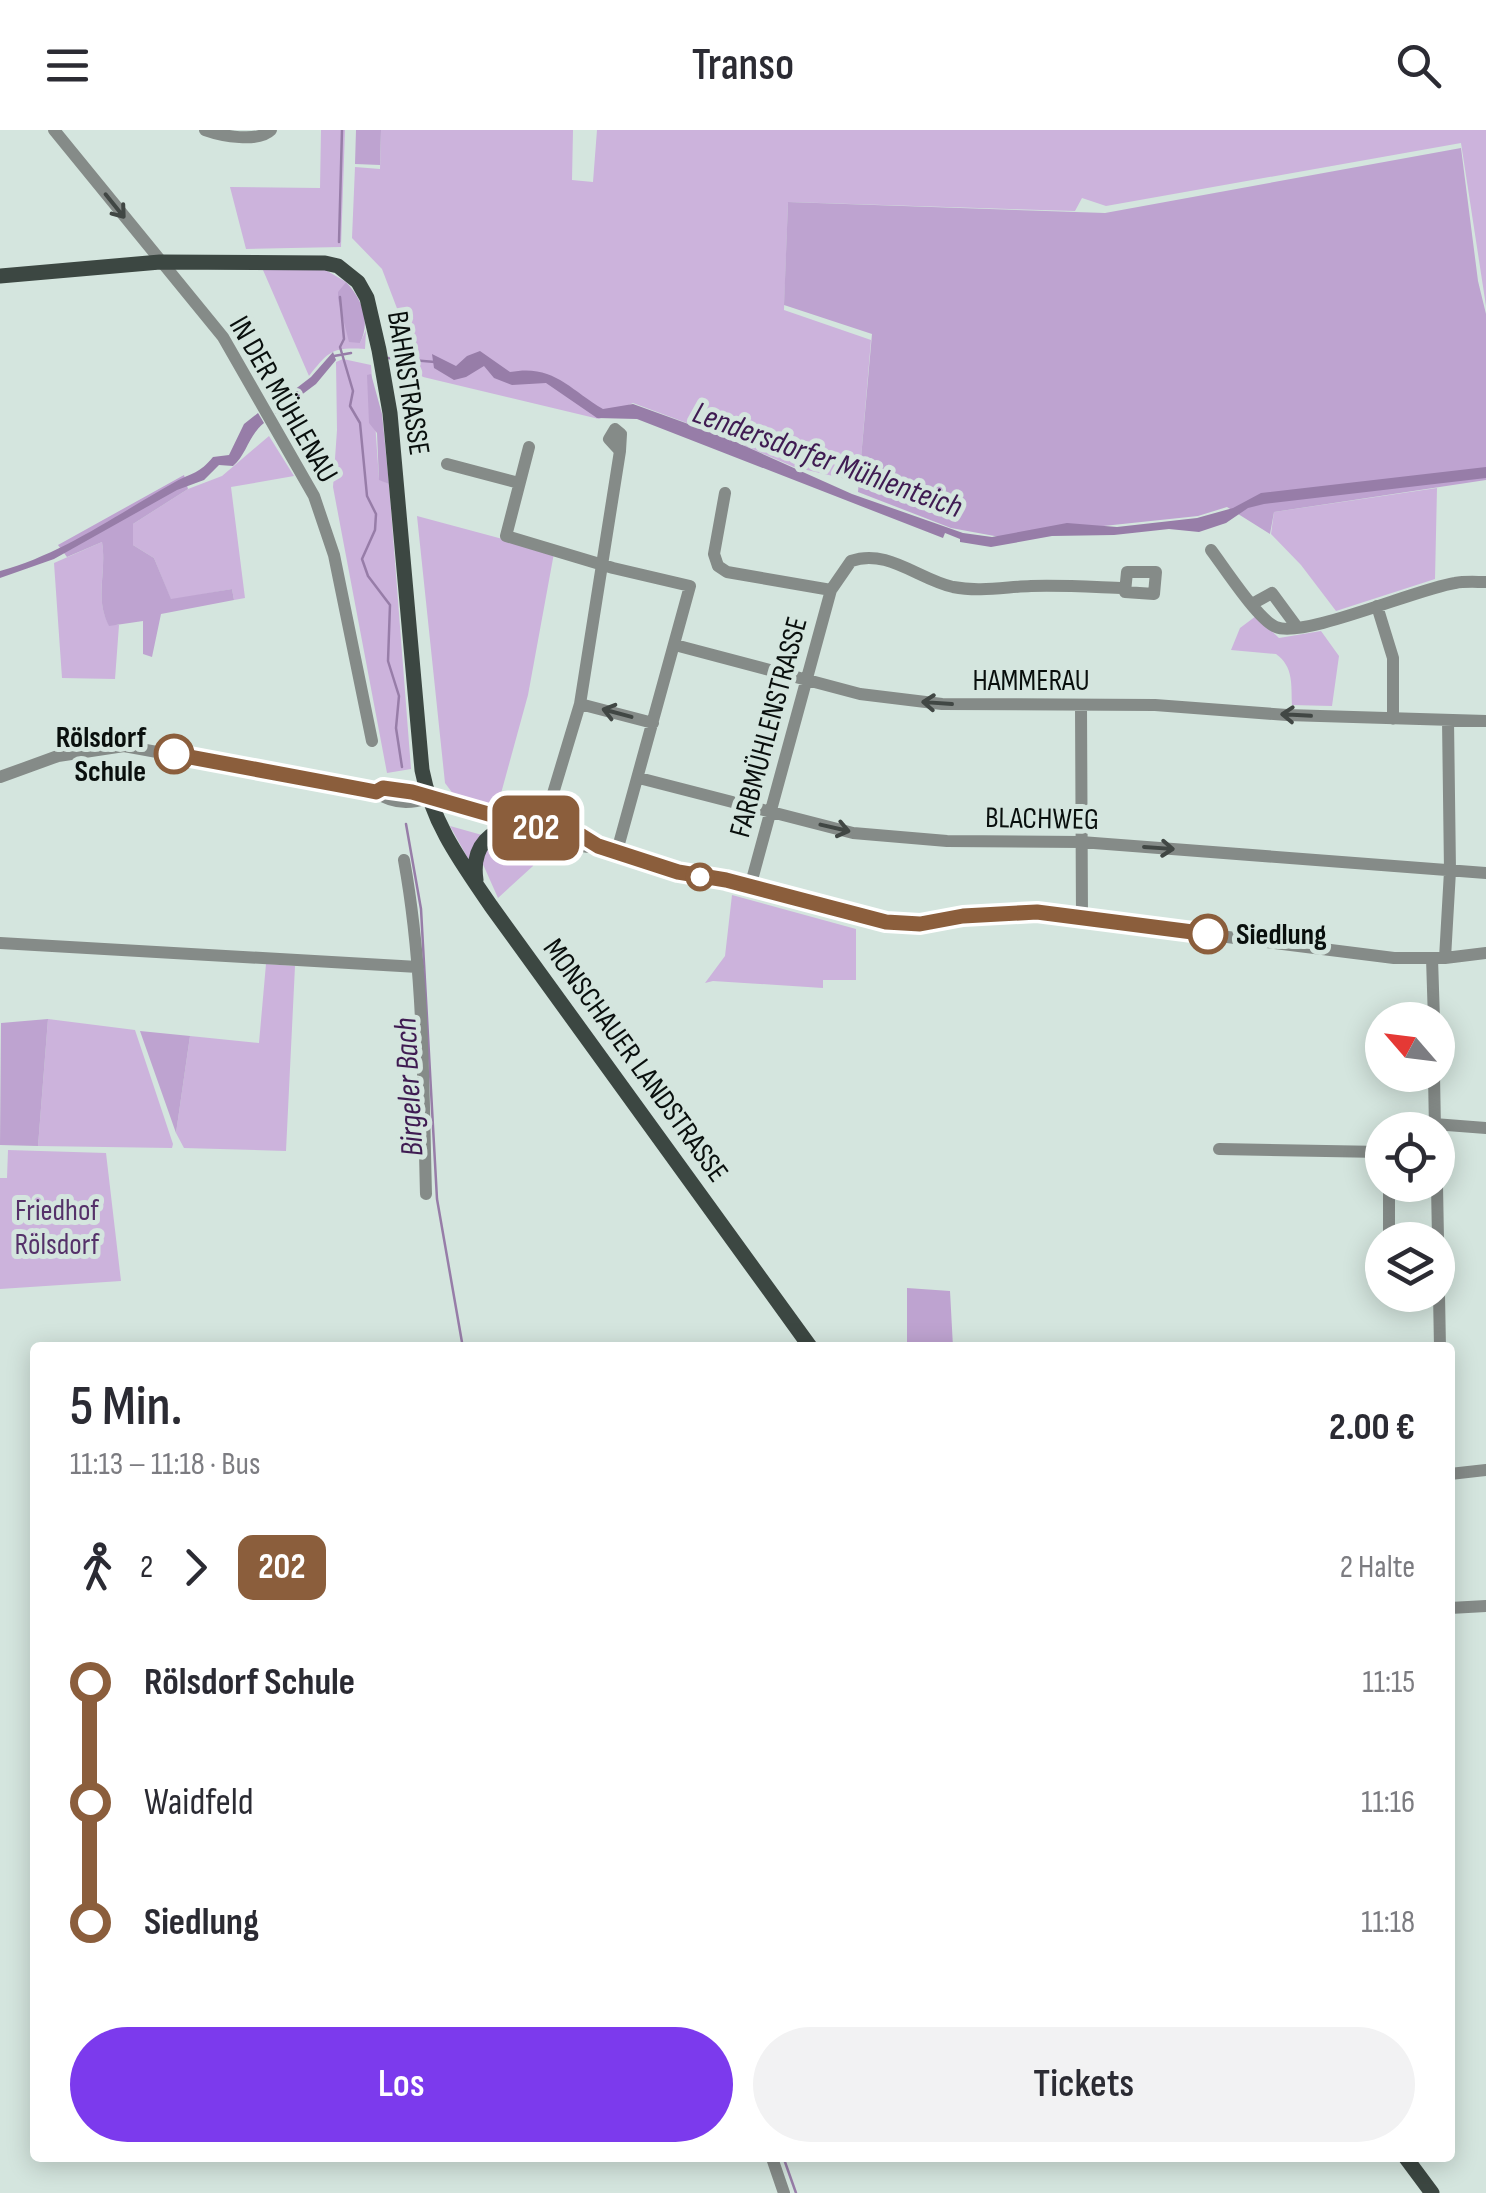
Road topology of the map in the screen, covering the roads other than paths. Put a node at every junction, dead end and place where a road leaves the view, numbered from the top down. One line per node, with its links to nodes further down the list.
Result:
1 (54, 130): 4 (street, IN DER MÜHLENAU, one-way to 4)
2 (205, 130): 3 (street)
3 (271, 130)
4 (160, 262): 5 (main road, BAHNSTRASSE); 27 (street, IN DER MÜHLENAU); 30 (main road, BAHNSTRASSE)
5 (0, 276)
6 (529, 447): 9 (street)
7 (620, 451): 12 (street)
8 (447, 464): 9 (street)
9 (519, 483): 12 (street)
10 (725, 493): 15 (street, FARBMÜHLENSTRASSE)
11 (1211, 550): 16 (street)
12 (604, 563): 19 (street); 21 (street)
13 (1486, 582): 17 (street)
14 (1126, 588): 15 (street)
15 (831, 590): 20 (street, FARBMÜHLENSTRASSE)
16 (1252, 604): 18 (street); 18 (street)
17 (1377, 606): 18 (street); 23 (street)
18 (1296, 628)
19 (675, 645): 20 (street, HAMMERAU); 26 (street)
20 (806, 682): 22 (street, HAMMERAU, one-way to 20); 31 (street, FARBMÜHLENSTRASSE)
21 (580, 704): 26 (street, one-way to 21); 33 (street)
22 (1080, 706): 23 (street, HAMMERAU, one-way to 22); 34 (street)
23 (1394, 718): 24 (street, HAMMERAU)
24 (1448, 720): 25 (street, HAMMERAU); 37 (street)
25 (1486, 721)
26 (654, 723): 29 (street)
27 (372, 741)
28 (0, 778): 30 (street)
29 (638, 778): 31 (street, BLACHWEG); 35 (street)
30 (428, 798): 32 (street); 39 (main road, MONSCHAUER LANDSTRASSE)
31 (771, 814): 34 (street, BLACHWEG, one-way to 34); 40 (street, FARBMÜHLENSTRASSE)
32 (523, 824): 33 (street); 39 (main road)
33 (547, 831): 35 (street)
34 (1081, 842): 37 (street, BLACHWEG, one-way to 37); 41 (street)
35 (618, 851): 40 (street)
36 (404, 860): 45 (street)
37 (1450, 871): 38 (street, BLACHWEG); 44 (street)
38 (1486, 872)
39 (476, 884): 53 (main road, MONSCHAUER LANDSTRASSE)
40 (750, 887): 41 (street)
41 (1082, 918): 44 (street)
42 (0, 943): 45 (street)
43 (1486, 953): 44 (street)
44 (1439, 958): 46 (street)
45 (418, 967): 51 (street)
46 (1435, 1002)
47 (1455, 1127): 48 (street)
48 (1486, 1128)
49 (1219, 1149): 50 (street)
50 (1365, 1152)
51 (426, 1194)
52 (1437, 1202): 54 (street)
53 (807, 1342)
54 (1440, 1342)
55 (1486, 1470): 56 (street)
56 (1455, 1473)
57 (1486, 1606): 58 (street)
58 (1455, 1608)
59 (773, 2162): 61 (street)
60 (1409, 2162): 62 (main road)
61 (784, 2193)
62 (1432, 2193)

